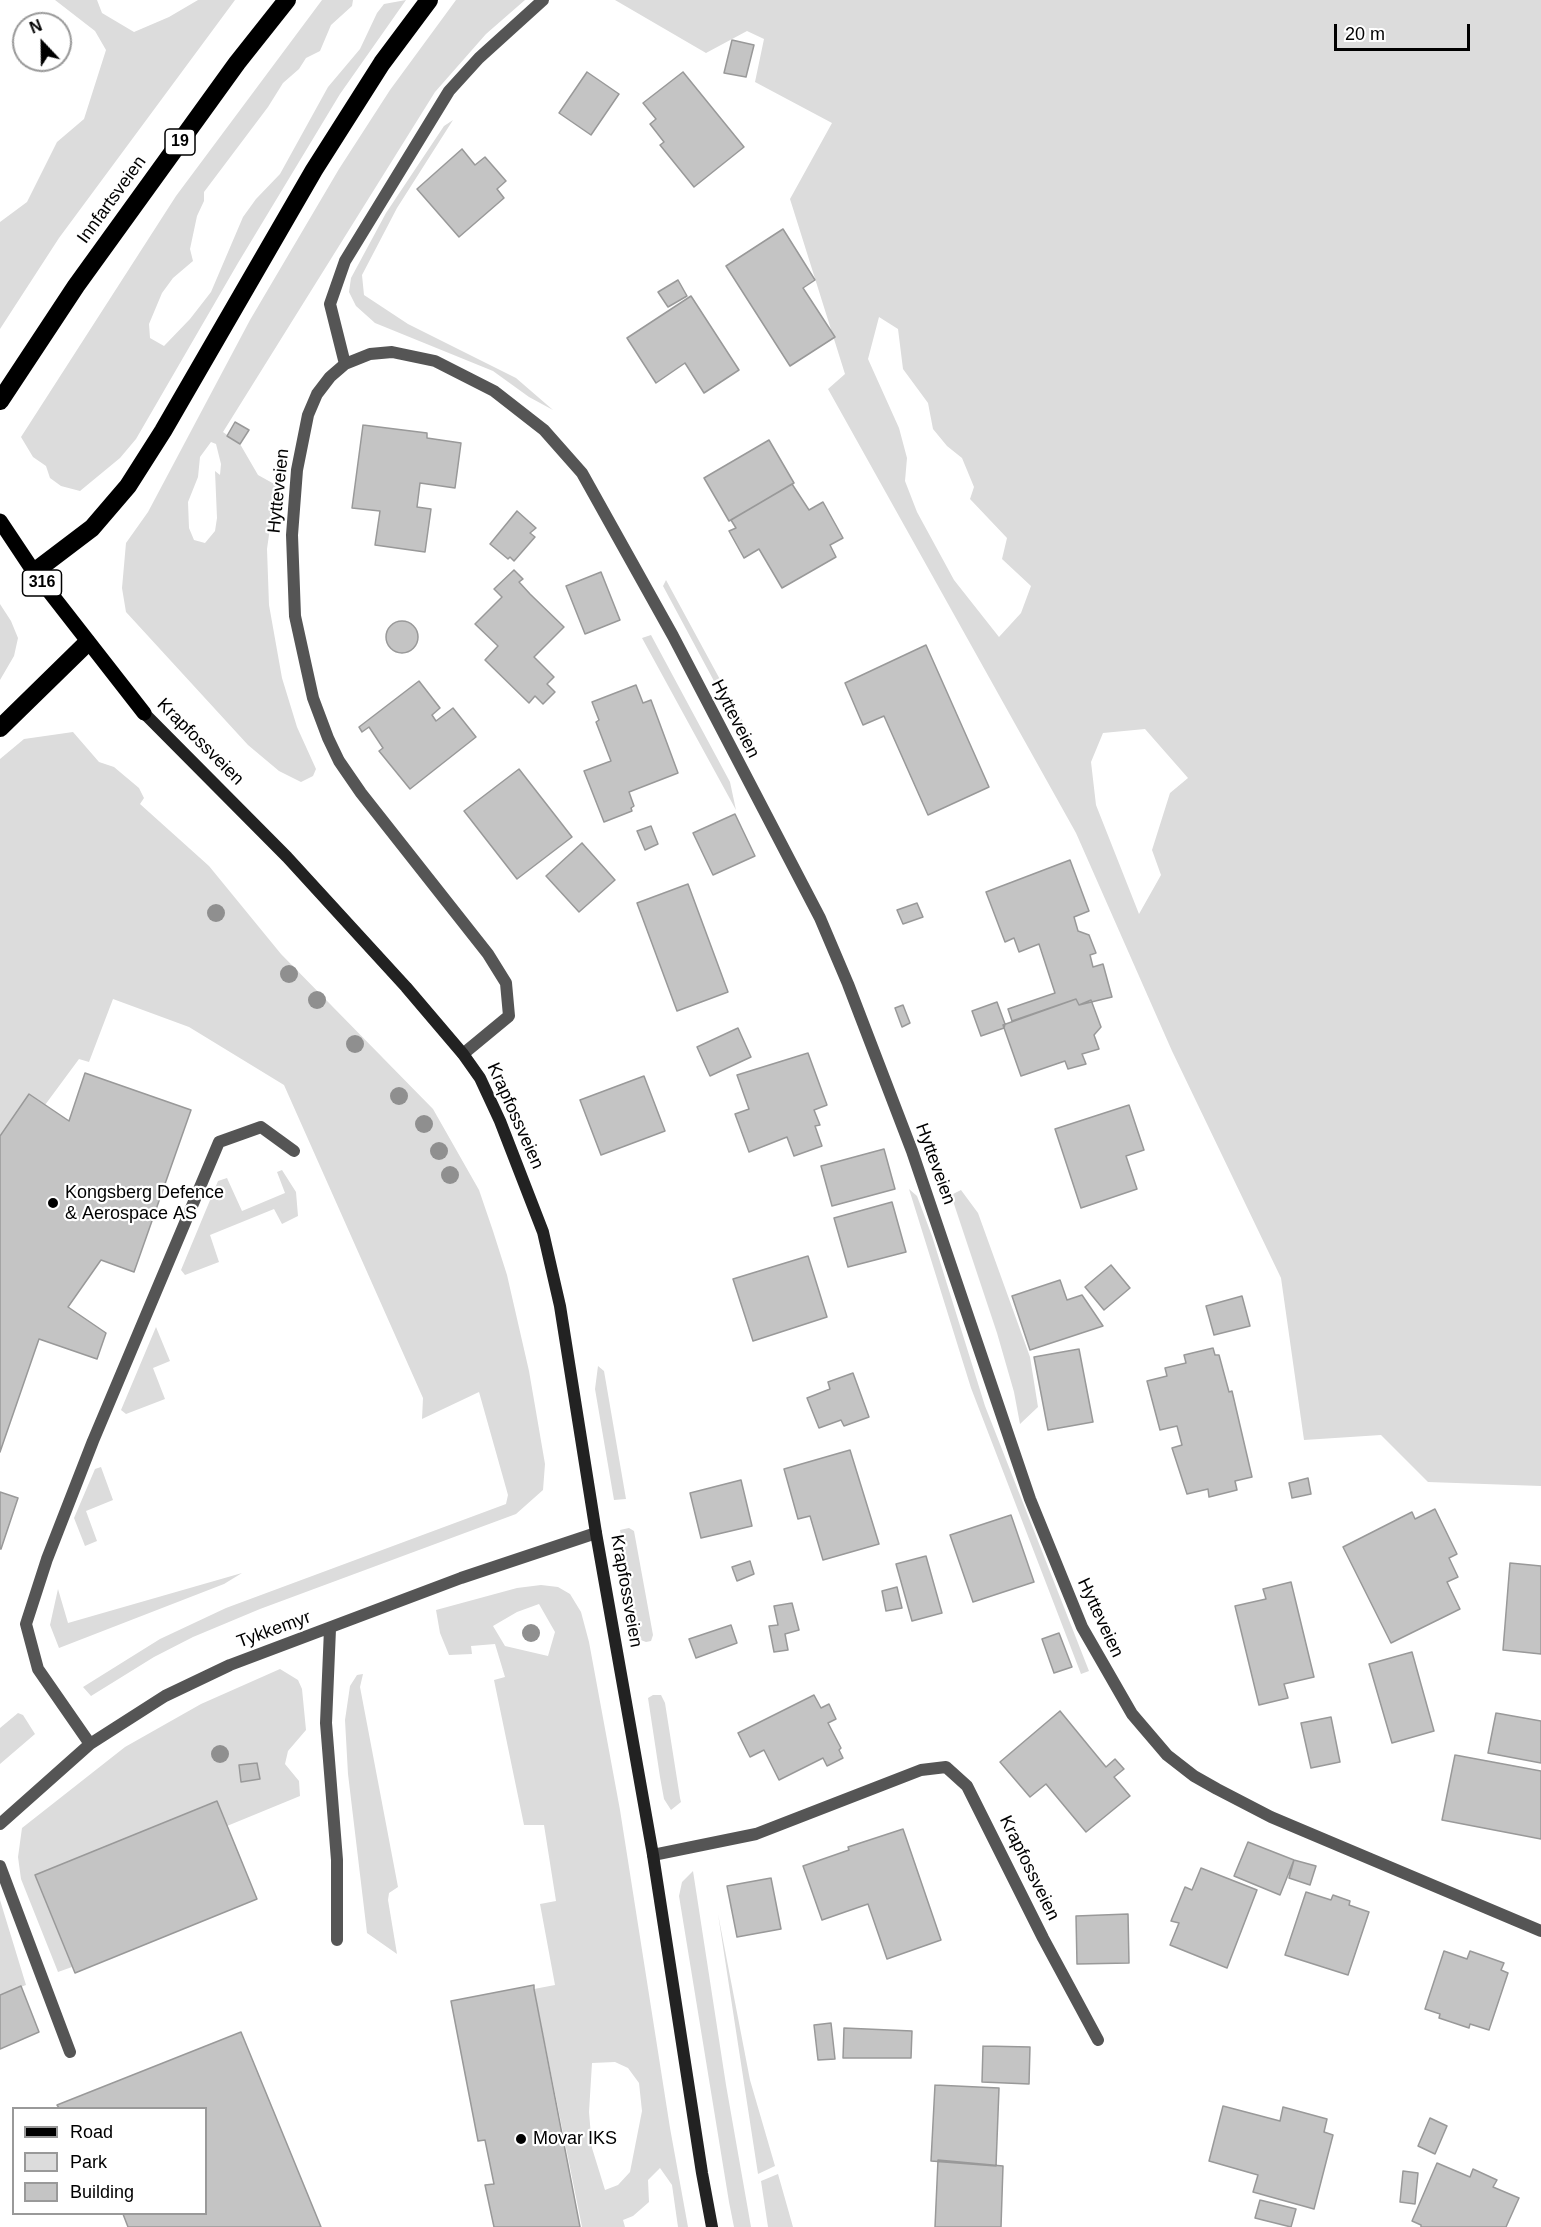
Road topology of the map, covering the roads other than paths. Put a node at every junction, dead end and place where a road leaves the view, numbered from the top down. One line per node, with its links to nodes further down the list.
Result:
1 (287, 0): 5 (highway, Innfartsveien / 19)
2 (429, 0): 7 (highway)
3 (543, 0): 4 (street)
4 (345, 364): 11 (street, Hytteveien); 21 (street, Hytteveien)
5 (0, 401)
6 (0, 520): 7 (main road, Krapfossveien / 316)
7 (34, 572): 8 (main road, Krapfossveien / 316)
8 (87, 643): 9 (main road, Krapfossveien / 316); 10 (highway)
9 (144, 713): 11 (street, Krapfossveien)
10 (0, 728)
11 (463, 1054): 15 (street, Krapfossveien)
12 (294, 1151): 14 (street)
13 (167, 1302): 14 (street)
14 (152, 1304): 17 (street)
15 (596, 1533): 16 (street, Tykkemyr); 19 (street, Krapfossveien)
16 (330, 1629): 17 (street, Tykkemyr); 22 (street)
17 (90, 1744): 18 (street, Tykkemyr)
18 (0, 1824)
19 (653, 1855): 23 (street, Krapfossveien); 25 (street, Krapfossveien)
20 (0, 1866): 24 (street)
21 (1541, 1931)
22 (337, 1940)
23 (1098, 2040)
24 (70, 2052)
25 (712, 2227)

